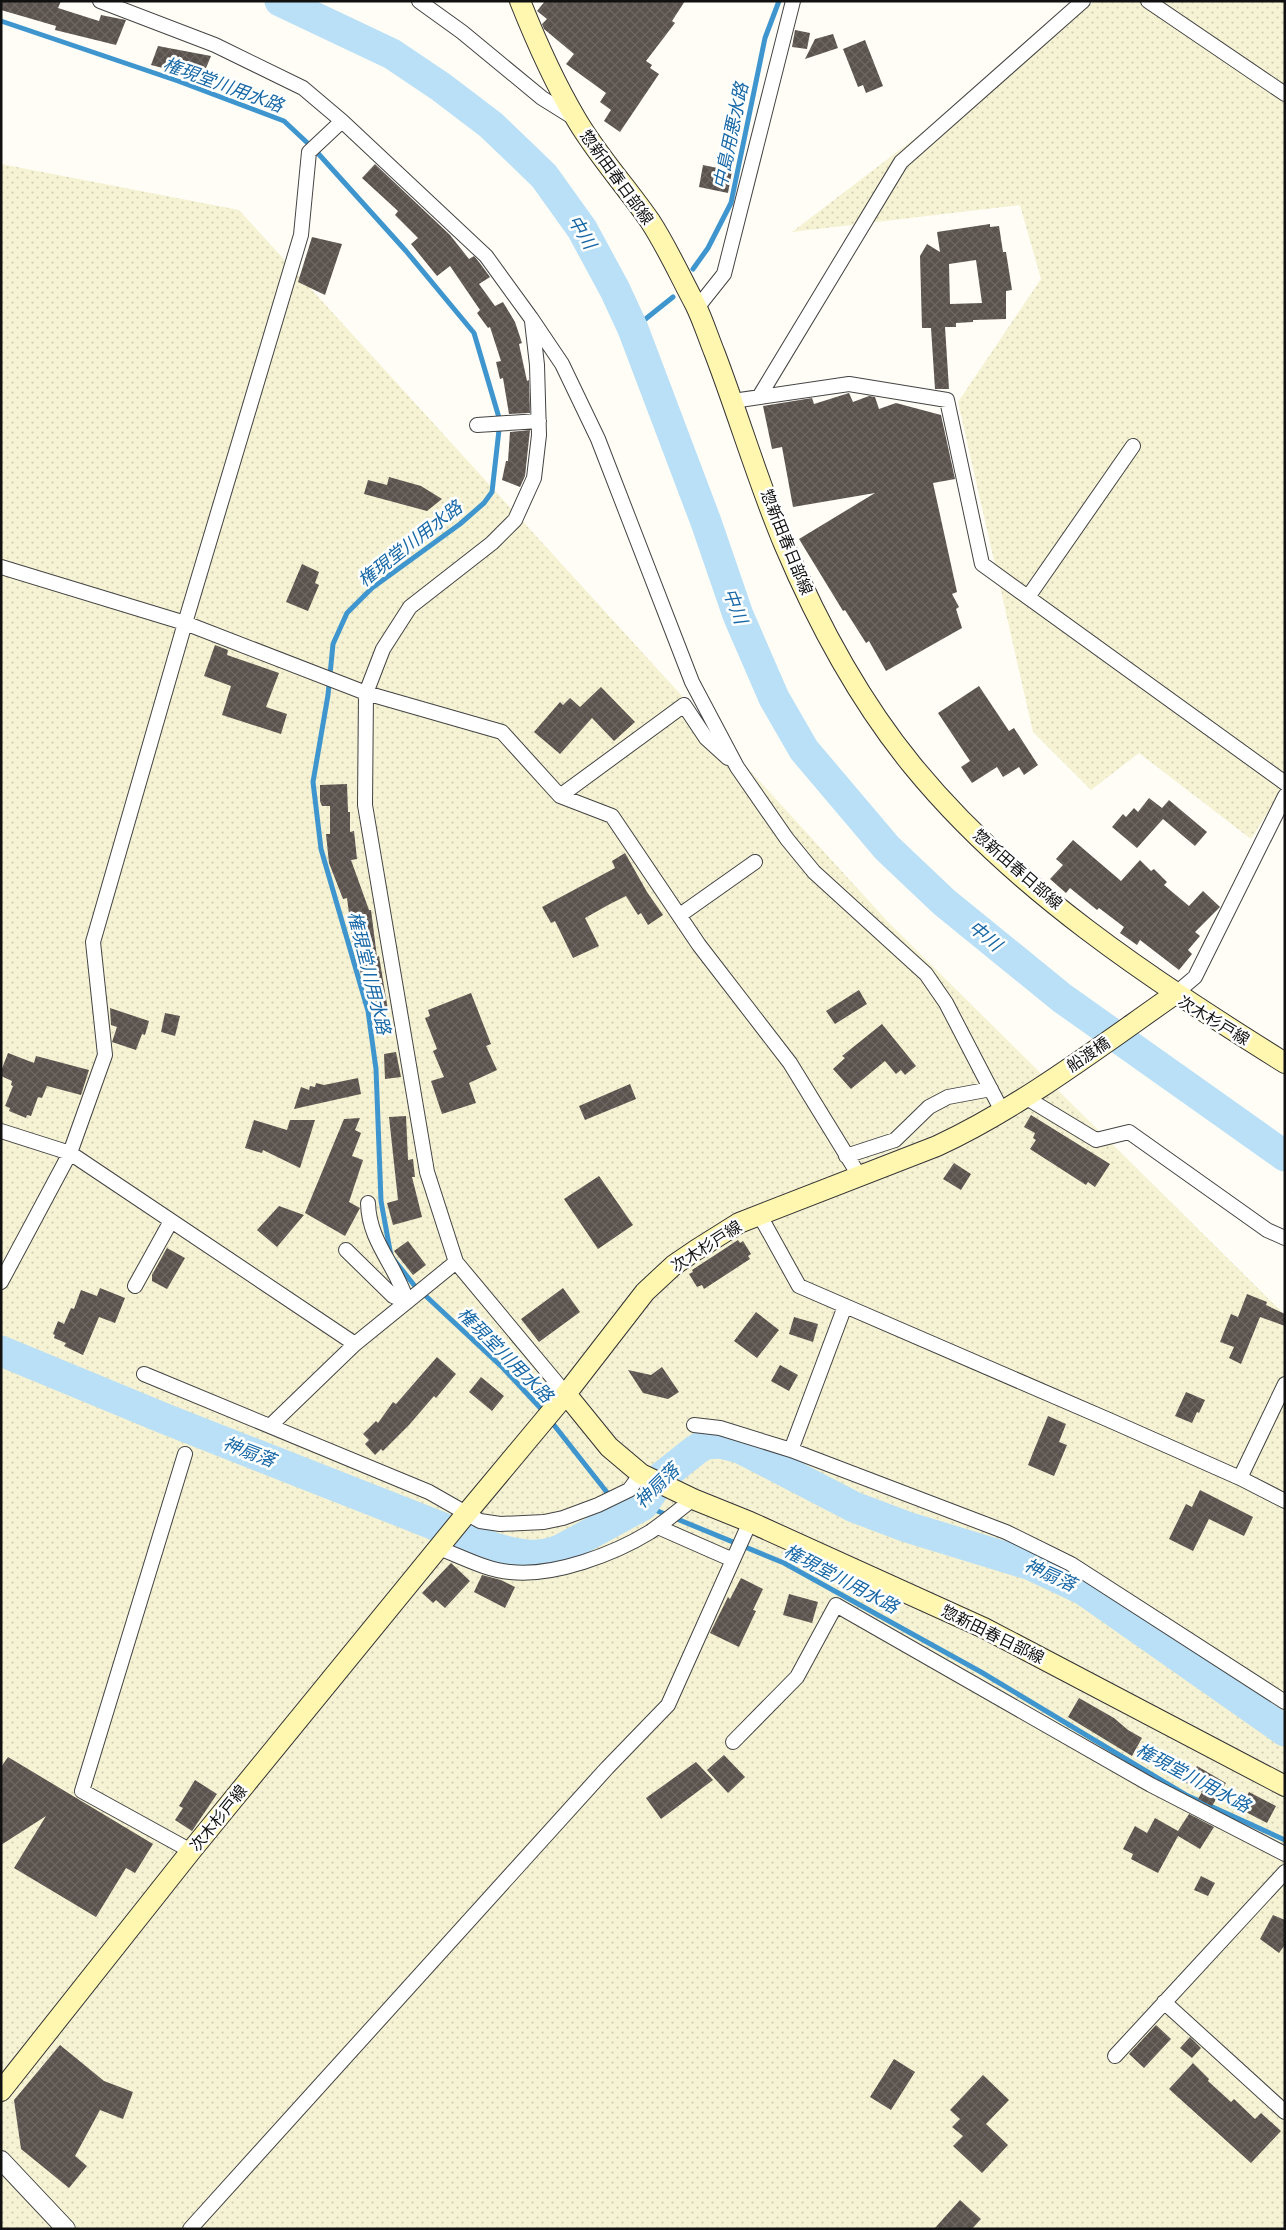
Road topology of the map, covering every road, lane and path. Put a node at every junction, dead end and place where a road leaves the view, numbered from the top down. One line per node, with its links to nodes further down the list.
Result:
1 (100, 1): 9 (street)
2 (418, 1): 8 (street)
3 (520, 1): 8 (main road, 惣新田春日部線)
4 (793, 1): 10 (street)
5 (1083, 1): 12 (street)
6 (1148, 1): 7 (street)
7 (1285, 94)
8 (575, 118): 10 (main road, 惣新田春日部線)
9 (342, 121): 11 (street); 19 (street)
10 (697, 308): 13 (main road, 惣新田春日部線)
11 (531, 318): 14 (street); 21 (street)
12 (759, 397): 13 (street); 18 (street)
13 (733, 401): 27 (main road, 惣新田春日部線)
14 (539, 422): 15 (street); 20 (street)
15 (477, 425)
16 (1133, 446): 18 (street)
17 (1, 567): 19 (street)
18 (1028, 597): 22 (street)
19 (185, 623): 20 (street); 34 (street)
20 (366, 693): 23 (street); 42 (street)
21 (737, 767): 23 (street); 30 (street)
22 (1285, 783)
23 (560, 796): 26 (street)
24 (1285, 796): 27 (street)
25 (755, 862): 26 (street)
26 (680, 915): 35 (street)
27 (1175, 994): 28 (main road, 次木杉戸線); 29 (main road, 次木杉戸線)
28 (1144, 1016): 31 (main road, 船渡橋)
29 (1285, 1063)
30 (991, 1089): 32 (street); 35 (street)
31 (1028, 1094): 32 (main road, 次木杉戸線); 40 (street)
32 (1002, 1111): 36 (main road, 次木杉戸線)
33 (1, 1131): 34 (street)
34 (70, 1153): 39 (street); 43 (street)
35 (846, 1156): 36 (street)
36 (860, 1177): 38 (main road, 次木杉戸線)
37 (368, 1203): 45 (street)
38 (759, 1214): 46 (street); 50 (main road, 次木杉戸線)
39 (171, 1221): 44 (street); 47 (street)
40 (1283, 1238)
41 (346, 1250): 45 (street)
42 (456, 1262): 45 (street); 50 (street)
43 (1, 1282)
44 (135, 1286)
45 (407, 1302): 47 (street)
46 (845, 1306): 53 (street); 56 (street)
47 (355, 1344): 52 (street)
48 (144, 1374): 52 (street)
49 (1285, 1384): 56 (street)
50 (566, 1394): 55 (main road); 59 (main road, 次木杉戸線)
51 (694, 1425): 53 (street)
52 (270, 1426): 59 (street)
53 (791, 1450): 64 (street)
54 (185, 1454): 67 (street)
55 (641, 1474): 57 (main road, 惣新田春日部線); 59 (street)
56 (1240, 1478): 58 (street)
57 (693, 1499): 60 (main road, 惣新田春日部線); 61 (street)
58 (1285, 1502)
59 (466, 1514): 62 (main road, 次木杉戸線)
60 (750, 1522): 63 (street); 66 (main road, 惣新田春日部線)
61 (658, 1526): 62 (street); 63 (street)
62 (438, 1548): 67 (main road, 次木杉戸線)
63 (733, 1560): 76 (street)
64 (1284, 1700)
65 (732, 1742): 68 (street)
66 (1285, 1786)
67 (191, 1851): 72 (main road, 次木杉戸線)
68 (1285, 1854)
69 (1285, 1872): 70 (street)
70 (1164, 2002): 71 (street); 73 (street)
71 (1115, 2056)
72 (1, 2091)
73 (1285, 2112)
74 (1, 2160): 75 (street)
75 (66, 2229)
76 (190, 2229)

